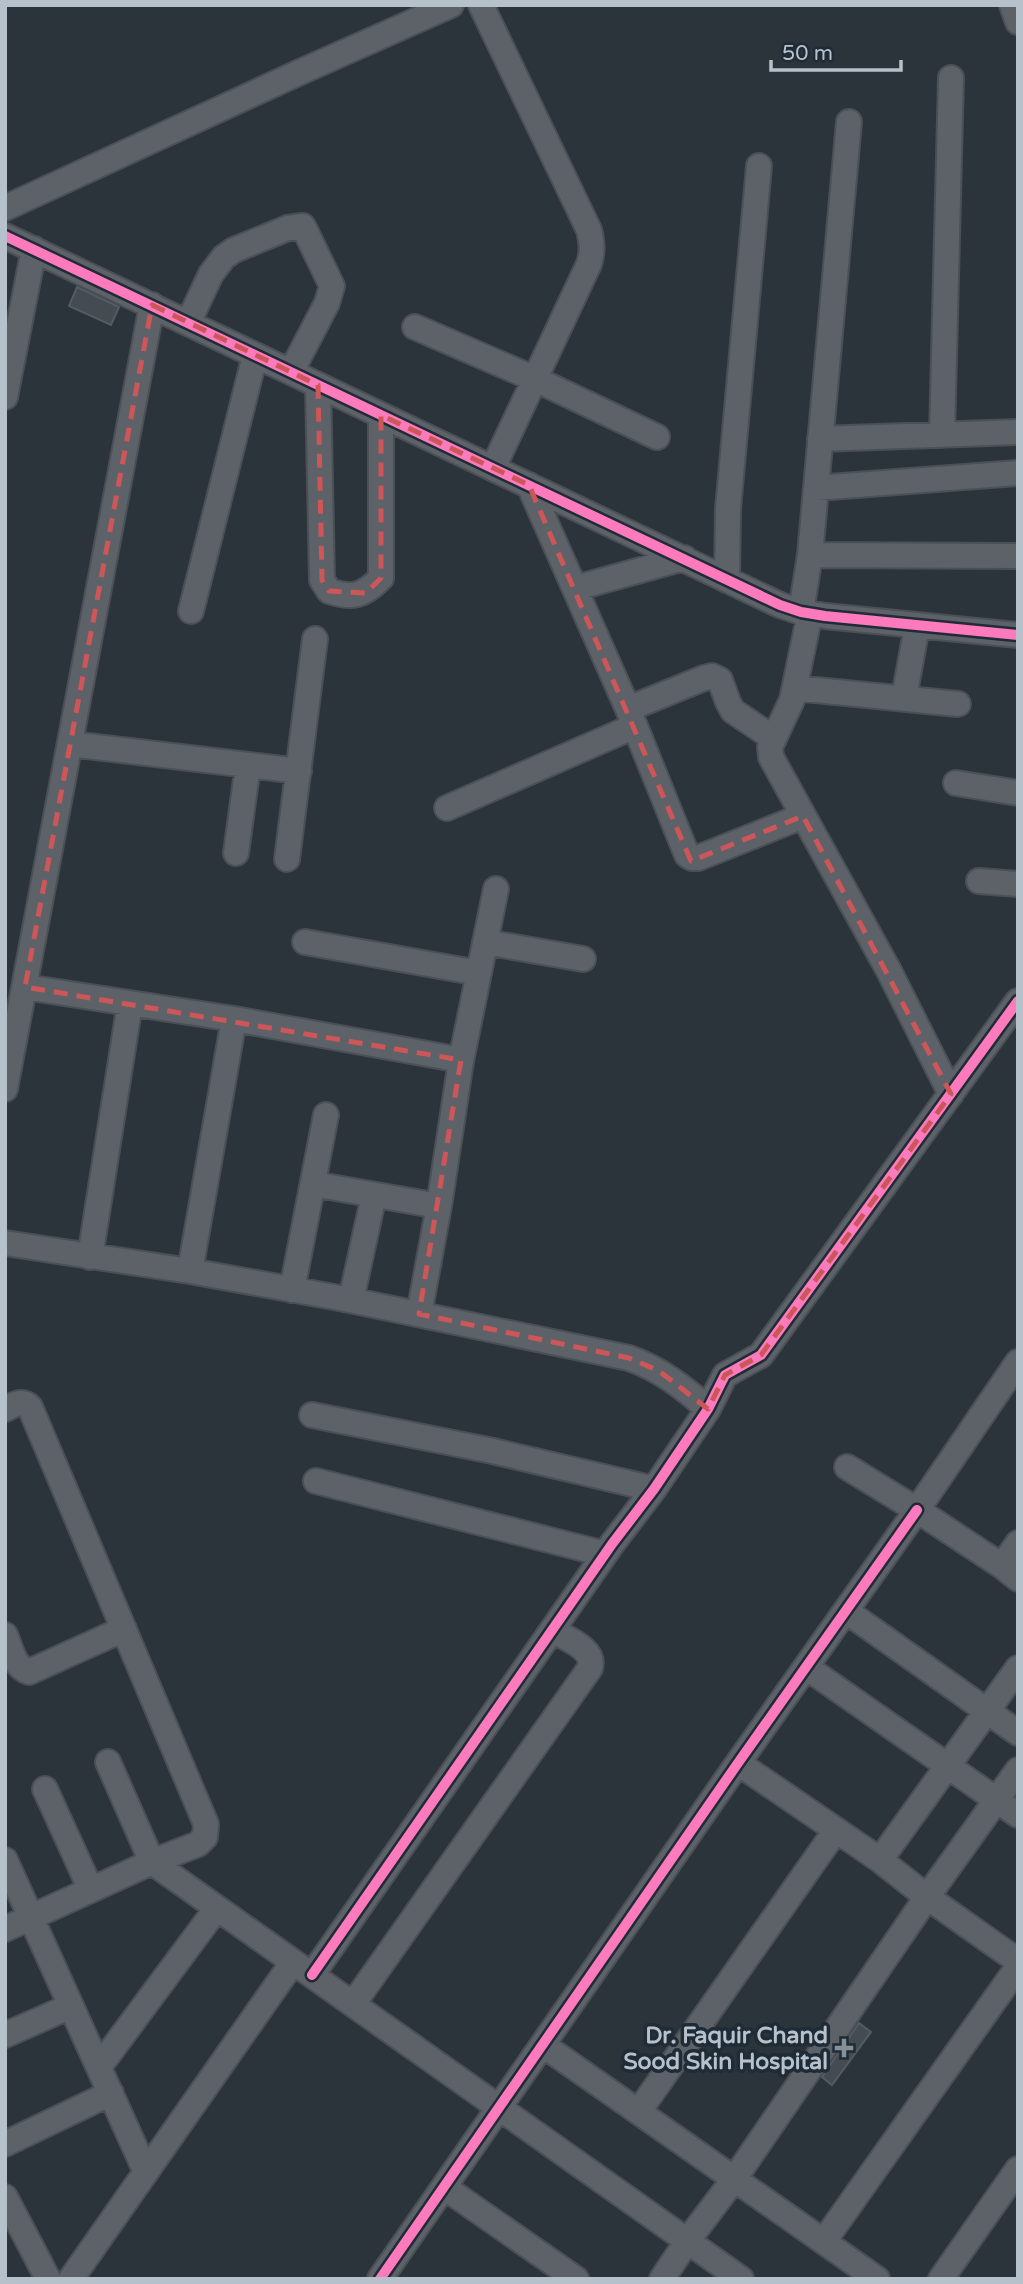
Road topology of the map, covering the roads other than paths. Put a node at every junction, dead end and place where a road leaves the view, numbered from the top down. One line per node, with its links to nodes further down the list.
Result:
1 (451, 5): 8 (street)
2 (481, 5): 16 (street)
3 (1012, 5): 4 (street)
4 (1018, 22)
5 (951, 78): 21 (street)
6 (849, 122): 23 (street)
7 (759, 166): 31 (street)
8 (5, 208)
9 (5, 236): 10 (street)
10 (34, 249): 11 (street); 18 (street)
11 (152, 305): 12 (street); 43 (street)
12 (188, 323): 14 (street); 15 (street)
13 (415, 327): 16 (street)
14 (255, 355): 15 (street); 33 (street)
15 (291, 372): 17 (street)
16 (535, 379): 22 (street); 24 (street)
17 (318, 385): 19 (street); 19 (street)
18 (5, 397)
19 (381, 415): 24 (street)
20 (1018, 432): 21 (street)
21 (942, 435): 23 (street)
22 (657, 438)
23 (820, 439): 27 (street)
24 (493, 468): 26 (street)
25 (1018, 473): 27 (street)
26 (529, 485): 30 (street); 32 (street)
27 (816, 488): 28 (street)
28 (810, 555): 29 (street); 34 (street)
29 (1018, 556)
30 (684, 558): 31 (street); 32 (street)
31 (727, 580): 34 (street)
32 (576, 588): 41 (street)
33 (191, 611)
34 (805, 612): 35 (street); 38 (street)
35 (917, 626): 36 (street); 39 (street)
36 (1018, 635)
37 (315, 639): 45 (street)
38 (795, 688): 39 (street); 42 (street)
39 (904, 698): 40 (street)
40 (958, 704)
41 (631, 718): 42 (street); 48 (street); 49 (street)
42 (774, 738): 49 (street)
43 (70, 744): 44 (street); 59 (street)
44 (248, 765): 45 (street); 50 (street)
45 (299, 771): 51 (street)
46 (956, 783): 47 (street)
47 (1018, 793)
48 (447, 808)
49 (803, 816): 65 (street)
50 (236, 853)
51 (287, 859)
52 (979, 881): 53 (street)
53 (1018, 884)
54 (496, 889): 56 (street)
55 (305, 942): 58 (street)
56 (485, 942): 57 (street); 58 (street)
57 (583, 959)
58 (479, 974): 63 (street)
59 (18, 995): 61 (street); 64 (street)
60 (1018, 1001): 65 (street)
61 (130, 1003): 62 (street); 71 (street)
62 (234, 1019): 63 (street); 72 (street)
63 (461, 1061): 69 (street)
64 (5, 1089)
65 (951, 1094): 78 (street)
66 (326, 1115): 67 (street)
67 (313, 1184): 68 (street); 73 (street)
68 (374, 1195): 69 (street); 74 (street)
69 (439, 1206): 75 (street)
70 (5, 1243): 71 (street)
71 (90, 1257): 72 (street)
72 (190, 1271): 73 (street)
73 (292, 1290): 74 (street)
74 (351, 1300): 75 (street)
75 (419, 1314): 78 (street)
76 (1018, 1362): 83 (street)
77 (5, 1409): 88 (street)
78 (708, 1409): 82 (street)
79 (312, 1415): 82 (street)
80 (847, 1467): 83 (street)
81 (316, 1481): 85 (street)
82 (654, 1489): 85 (street)
83 (917, 1510): 86 (street); 87 (street)
84 (1018, 1543): 86 (street)
85 (605, 1554): 89 (street)
86 (1010, 1572)
87 (846, 1611): 91 (street); 93 (street)
88 (124, 1629): 90 (street); 105 (street)
89 (552, 1630): 113 (street); 114 (street)
90 (5, 1635)
91 (806, 1667): 96 (street); 97 (street)
92 (1018, 1668): 93 (street)
93 (987, 1711): 94 (street); 97 (street)
94 (1018, 1733)
95 (108, 1762): 105 (street)
96 (738, 1763): 102 (street); 117 (street)
97 (948, 1766): 100 (street); 104 (street)
98 (1018, 1770): 100 (street)
99 (45, 1789): 106 (street)
100 (997, 1800): 101 (street); 107 (street)
101 (1018, 1815)
102 (836, 1830): 104 (street); 121 (street)
103 (5, 1860): 109 (street)
104 (880, 1860): 107 (street)
105 (152, 1862): 106 (street); 108 (street)
106 (91, 1890): 109 (street)
107 (927, 1897): 111 (street); 125 (street)
108 (217, 1908): 113 (street); 118 (street)
109 (31, 1917): 110 (street); 115 (street)
110 (5, 1929)
111 (1018, 1961)
112 (1018, 1967): 129 (street)
113 (302, 1968): 114 (street); 124 (street)
114 (353, 2004): 120 (street)
115 (71, 2006): 116 (street); 118 (street)
116 (5, 2035)
117 (543, 2045): 120 (street); 121 (street)
118 (99, 2067): 119 (street)
119 (111, 2094): 122 (street); 124 (street)
120 (500, 2108): 126 (street); 128 (street)
121 (639, 2111): 125 (street)
122 (5, 2144)
123 (1018, 2169): 137 (street)
124 (146, 2172): 131 (street)
125 (735, 2178): 128 (street); 129 (street)
126 (444, 2187): 132 (street); 133 (street)
127 (5, 2197): 130 (street)
128 (688, 2240): 134 (street); 135 (street)
129 (824, 2241): 136 (street)
130 (48, 2279)
131 (71, 2279)
132 (380, 2279)
133 (576, 2279)
134 (662, 2279)
135 (741, 2279)
136 (877, 2279)
137 (941, 2279)

